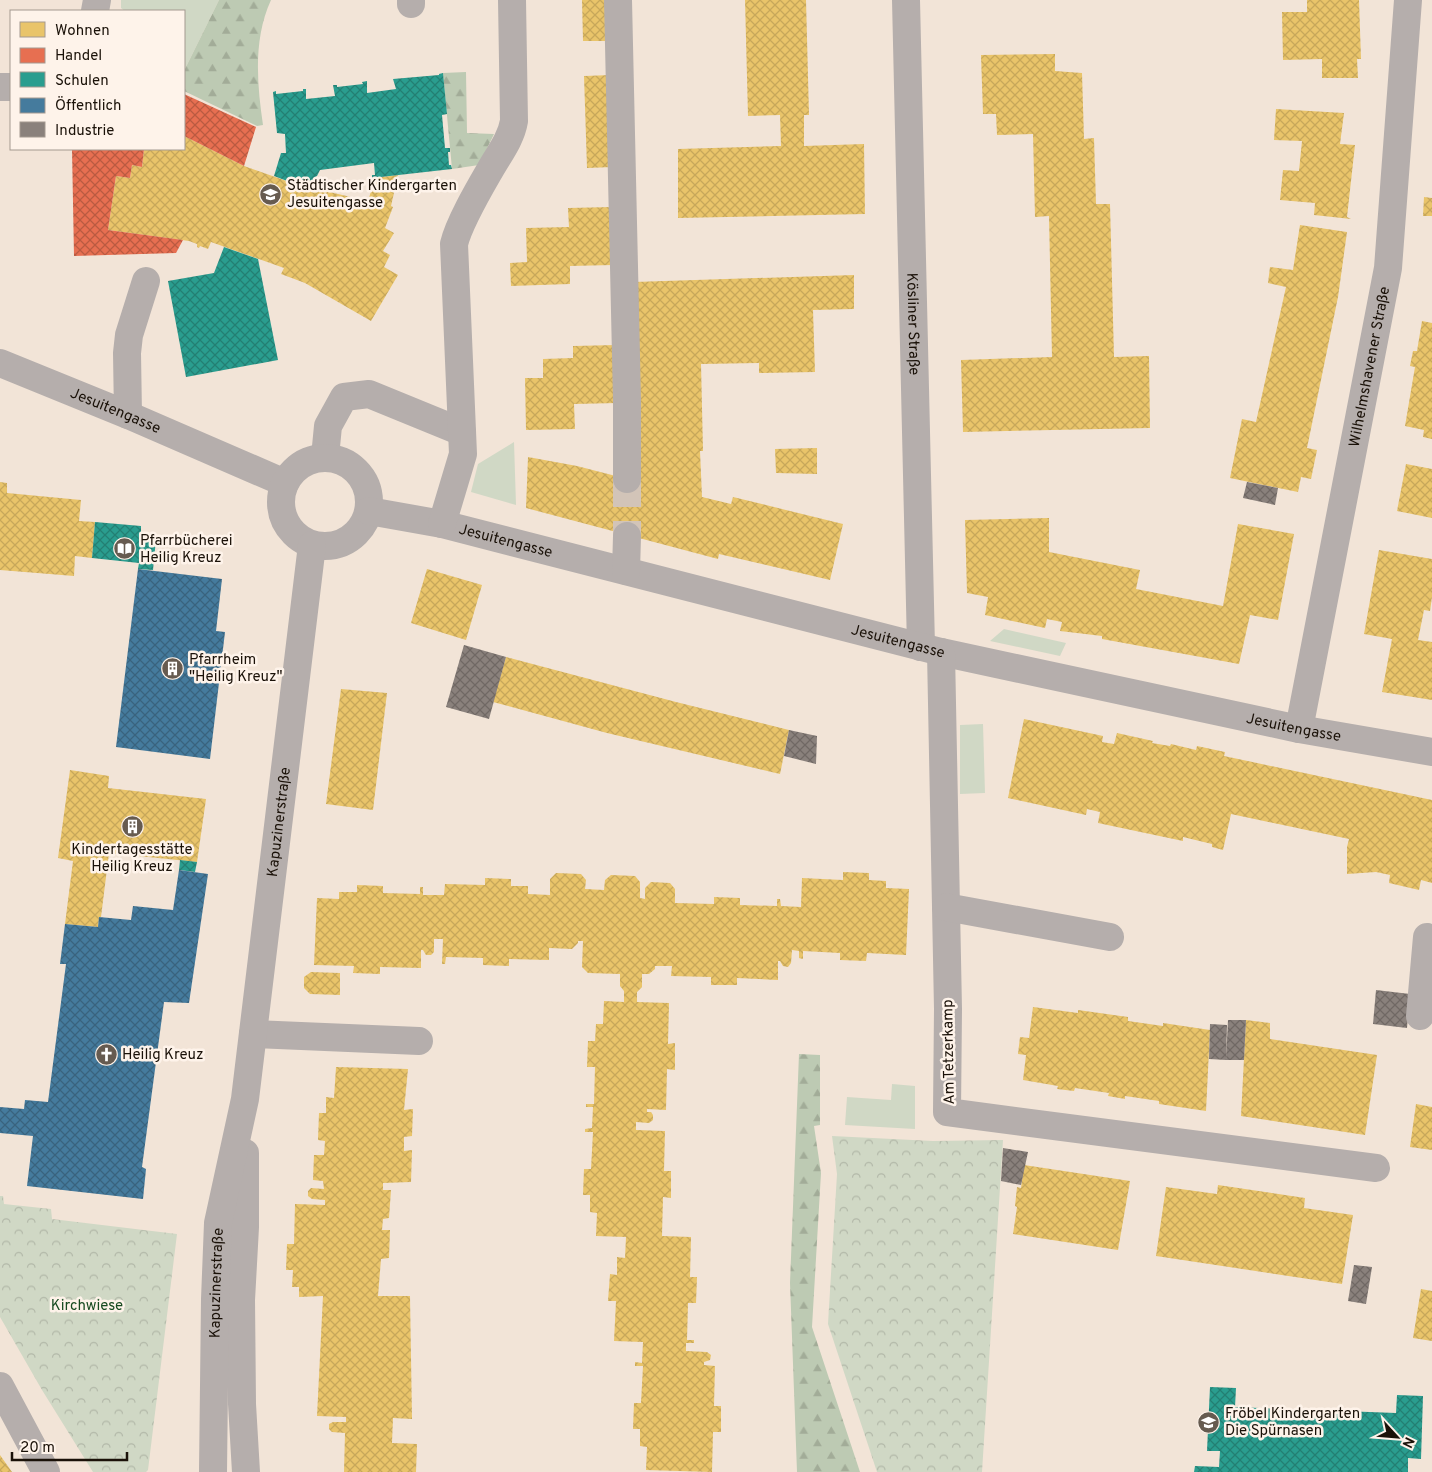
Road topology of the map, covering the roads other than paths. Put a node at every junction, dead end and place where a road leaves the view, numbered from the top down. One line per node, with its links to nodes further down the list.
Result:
1 (512, 0): 8 (street)
2 (618, 0): 10 (street)
3 (906, 0): 17 (street, Kösliner Straße)
4 (1408, 0): 18 (street, Wilhelmshavener Straße)
5 (146, 282): 7 (street)
6 (0, 363): 7 (street, Jesuitengasse)
7 (128, 415): 11 (street, Jesuitengasse)
8 (462, 432): 9 (street); 13 (street)
9 (325, 457): 11 (street); 12 (street)
10 (626, 479)
11 (285, 483): 15 (street)
12 (369, 511): 13 (street, Jesuitengasse); 15 (street)
13 (442, 524): 16 (street, Jesuitengasse)
14 (627, 536): 16 (street)
15 (312, 545): 24 (street, Kapuzinerstraße)
16 (626, 571): 17 (street, Jesuitengasse)
17 (931, 650): 18 (street, Jesuitengasse); 20 (street, Am Tetzerkamp)
18 (1299, 729): 19 (street, Jesuitengasse)
19 (1432, 752)
20 (946, 907): 21 (street); 27 (street, Am Tetzerkamp)
21 (1110, 937)
22 (1427, 937): 23 (street)
23 (1420, 1016)
24 (253, 1034): 25 (street); 26 (street, Kapuzinerstraße)
25 (419, 1041)
26 (245, 1098): 29 (street, Kapuzinerstraße); 33 (street, Kapuzinerstraße)
27 (1376, 1168)
28 (0, 1386): 30 (street)
29 (214, 1441): 31 (street); 32 (street, Kapuzinerstraße)
30 (46, 1472)
31 (196, 1472)
32 (213, 1472)
33 (246, 1472)

